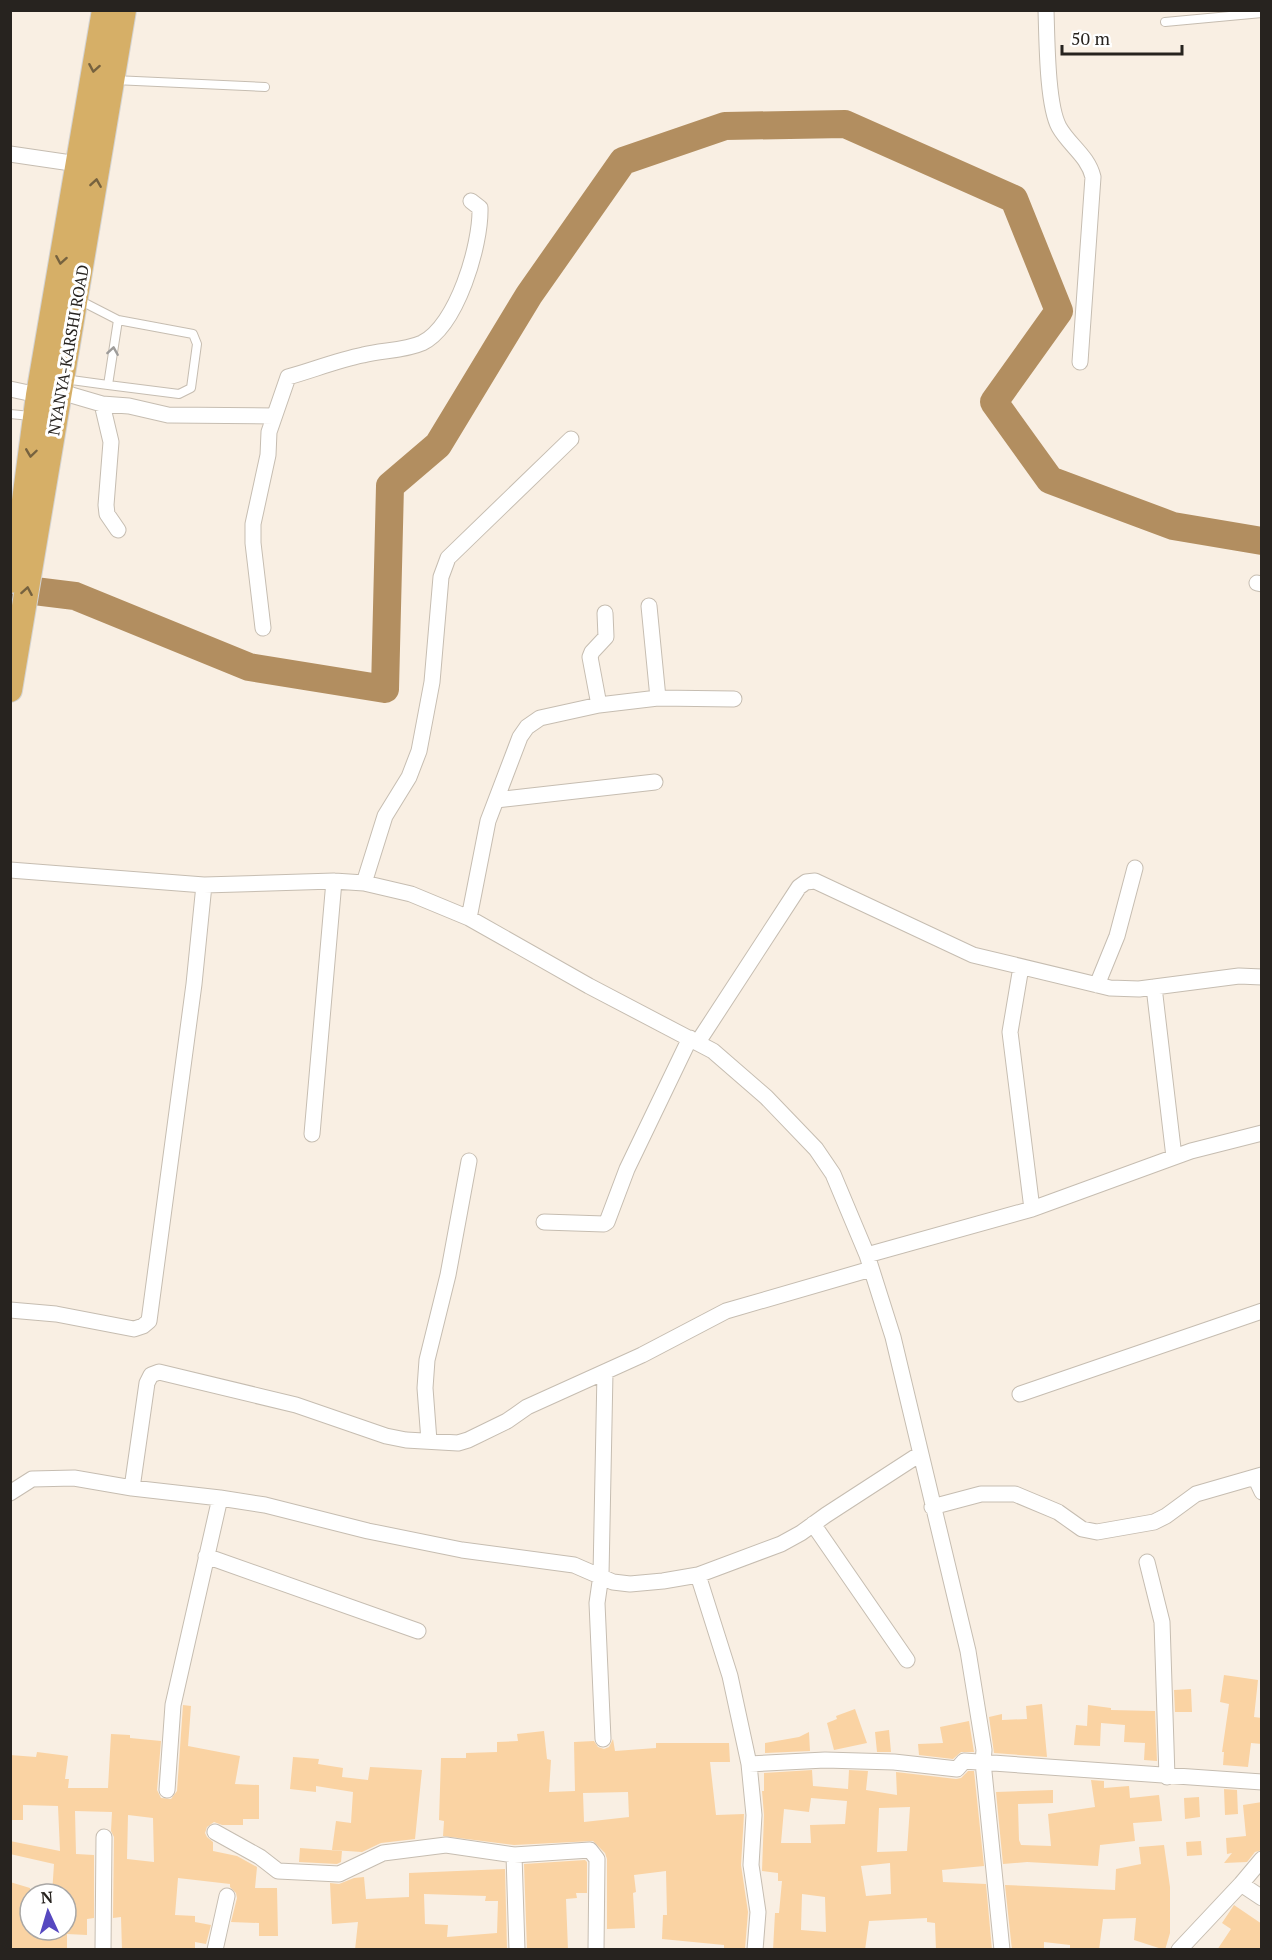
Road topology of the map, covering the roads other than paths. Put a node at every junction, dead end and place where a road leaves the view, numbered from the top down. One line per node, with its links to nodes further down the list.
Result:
1 (104, 10): 9 (main road, NYANYA-KARSHI ROAD, one-way to 9)
2 (124, 10): 6 (main road, NYANYA-KARSHI ROAD)
3 (1046, 10): 13 (street)
4 (1262, 13): 5 (lane)
5 (1165, 22)
6 (113, 80): 7 (lane); 11 (main road, NYANYA-KARSHI ROAD, one-way to 6)
7 (265, 87)
8 (10, 154): 9 (street)
9 (78, 164): 16 (main road, NYANYA-KARSHI ROAD, one-way to 16)
10 (471, 201): 19 (street)
11 (76, 298): 12 (lane); 16 (main road, NYANYA-KARSHI ROAD)
12 (118, 320): 14 (lane, one-way to 12); 14 (lane)
13 (1080, 362)
14 (108, 385): 16 (lane)
15 (10, 389): 16 (street)
16 (49, 396): 17 (street); 18 (lane); 22 (main road, NYANYA-KARSHI ROAD, one-way to 22); 27 (main road, NYANYA-KARSHI ROAD, one-way to 16)
17 (102, 404): 19 (street); 21 (street)
18 (10, 414)
19 (274, 416): 26 (street)
20 (571, 439): 36 (street)
21 (118, 530)
22 (13, 551): 23 (main road, NYANYA-KARSHI ROAD)
23 (10, 581)
24 (649, 606): 28 (street)
25 (605, 613): 30 (street)
26 (263, 628)
27 (10, 690)
28 (658, 698): 29 (street); 30 (street)
29 (734, 699)
30 (599, 705): 32 (street)
31 (656, 782): 32 (street)
32 (496, 800): 38 (street)
33 (1135, 868): 41 (street)
34 (10, 870): 37 (street)
35 (334, 881): 36 (street); 37 (street); 45 (street)
36 (364, 883): 38 (street)
37 (204, 885): 51 (street)
38 (470, 918): 43 (street)
39 (1021, 967): 41 (street); 43 (street); 48 (street)
40 (1262, 976): 42 (street)
41 (1097, 985): 42 (street)
42 (1154, 987): 46 (street)
43 (694, 1040): 49 (street); 50 (street)
44 (1262, 1133): 46 (street)
45 (312, 1134)
46 (1174, 1157): 48 (street)
47 (469, 1161): 55 (street)
48 (1032, 1209): 50 (street)
49 (544, 1222)
50 (869, 1262): 53 (street); 56 (street)
51 (10, 1310)
52 (1262, 1311): 54 (street)
53 (605, 1372): 55 (street); 66 (street)
54 (1020, 1394)
55 (429, 1441): 58 (street)
56 (920, 1454): 62 (street); 63 (street)
57 (1258, 1476): 59 (street); 62 (street)
58 (132, 1488): 60 (street); 61 (street)
59 (1262, 1492)
60 (10, 1493)
61 (220, 1498): 64 (street); 66 (street)
62 (932, 1507): 71 (street)
63 (813, 1524): 67 (street); 69 (street)
64 (207, 1556): 68 (street); 75 (street)
65 (1147, 1562): 73 (street)
66 (601, 1575): 67 (street); 70 (street)
67 (698, 1575): 72 (street)
68 (418, 1631)
69 (907, 1660)
70 (603, 1739)
71 (983, 1762): 72 (street); 73 (street); 88 (street)
72 (749, 1764): 87 (street)
73 (1167, 1777): 74 (street)
74 (1262, 1782)
75 (167, 1790)
76 (215, 1833): 78 (street)
77 (104, 1837): 83 (street)
78 (513, 1855): 85 (street); 86 (street)
79 (1262, 1859): 80 (street)
80 (1241, 1884): 82 (street); 89 (street)
81 (227, 1896): 84 (street)
82 (1262, 1898)
83 (104, 1950)
84 (215, 1950)
85 (517, 1950)
86 (596, 1950)
87 (756, 1950)
88 (1002, 1950)
89 (1179, 1950)

